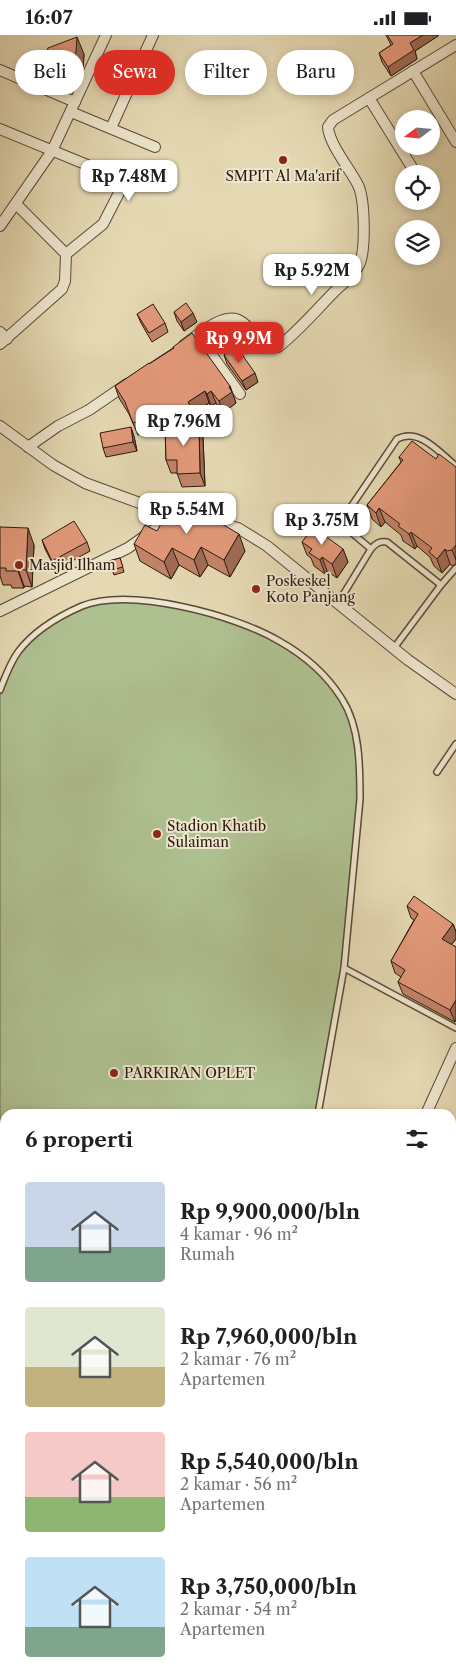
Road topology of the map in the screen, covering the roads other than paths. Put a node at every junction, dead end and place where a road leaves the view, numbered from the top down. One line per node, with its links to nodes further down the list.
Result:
1 (106, 35): 7 (street)
2 (153, 35): 8 (street)
3 (456, 45): 5 (street)
4 (0, 70): 7 (street)
5 (413, 71): 6 (street); 10 (street)
6 (369, 98): 13 (street); 17 (street)
7 (73, 107): 8 (street); 12 (street)
8 (111, 128): 11 (street)
9 (0, 129): 12 (street)
10 (456, 142)
11 (155, 147)
12 (52, 151): 14 (street); 16 (street)
13 (410, 165)
14 (16, 203): 15 (street); 16 (street)
15 (0, 226)
16 (66, 255): 18 (street)
17 (198, 335): 19 (street); 21 (street)
18 (2, 338)
19 (175, 351)
20 (136, 378): 23 (street)
21 (240, 394)
22 (1, 428): 23 (street)
23 (28, 447): 25 (street)
24 (456, 466): 26 (lane)
25 (186, 516): 29 (street); 30 (street)
26 (371, 549): 28 (lane); 29 (lane)
27 (456, 568): 28 (lane)
28 (441, 585): 31 (lane)
29 (338, 603): 31 (street)
30 (0, 611)
31 (394, 648): 33 (street)
32 (0, 690): 36 (lane)
33 (456, 693)
34 (456, 744): 35 (lane)
35 (437, 773)
36 (344, 968): 37 (lane); 39 (lane)
37 (456, 1029)
38 (456, 1048): 40 (street)
39 (319, 1109)
40 (428, 1109)

